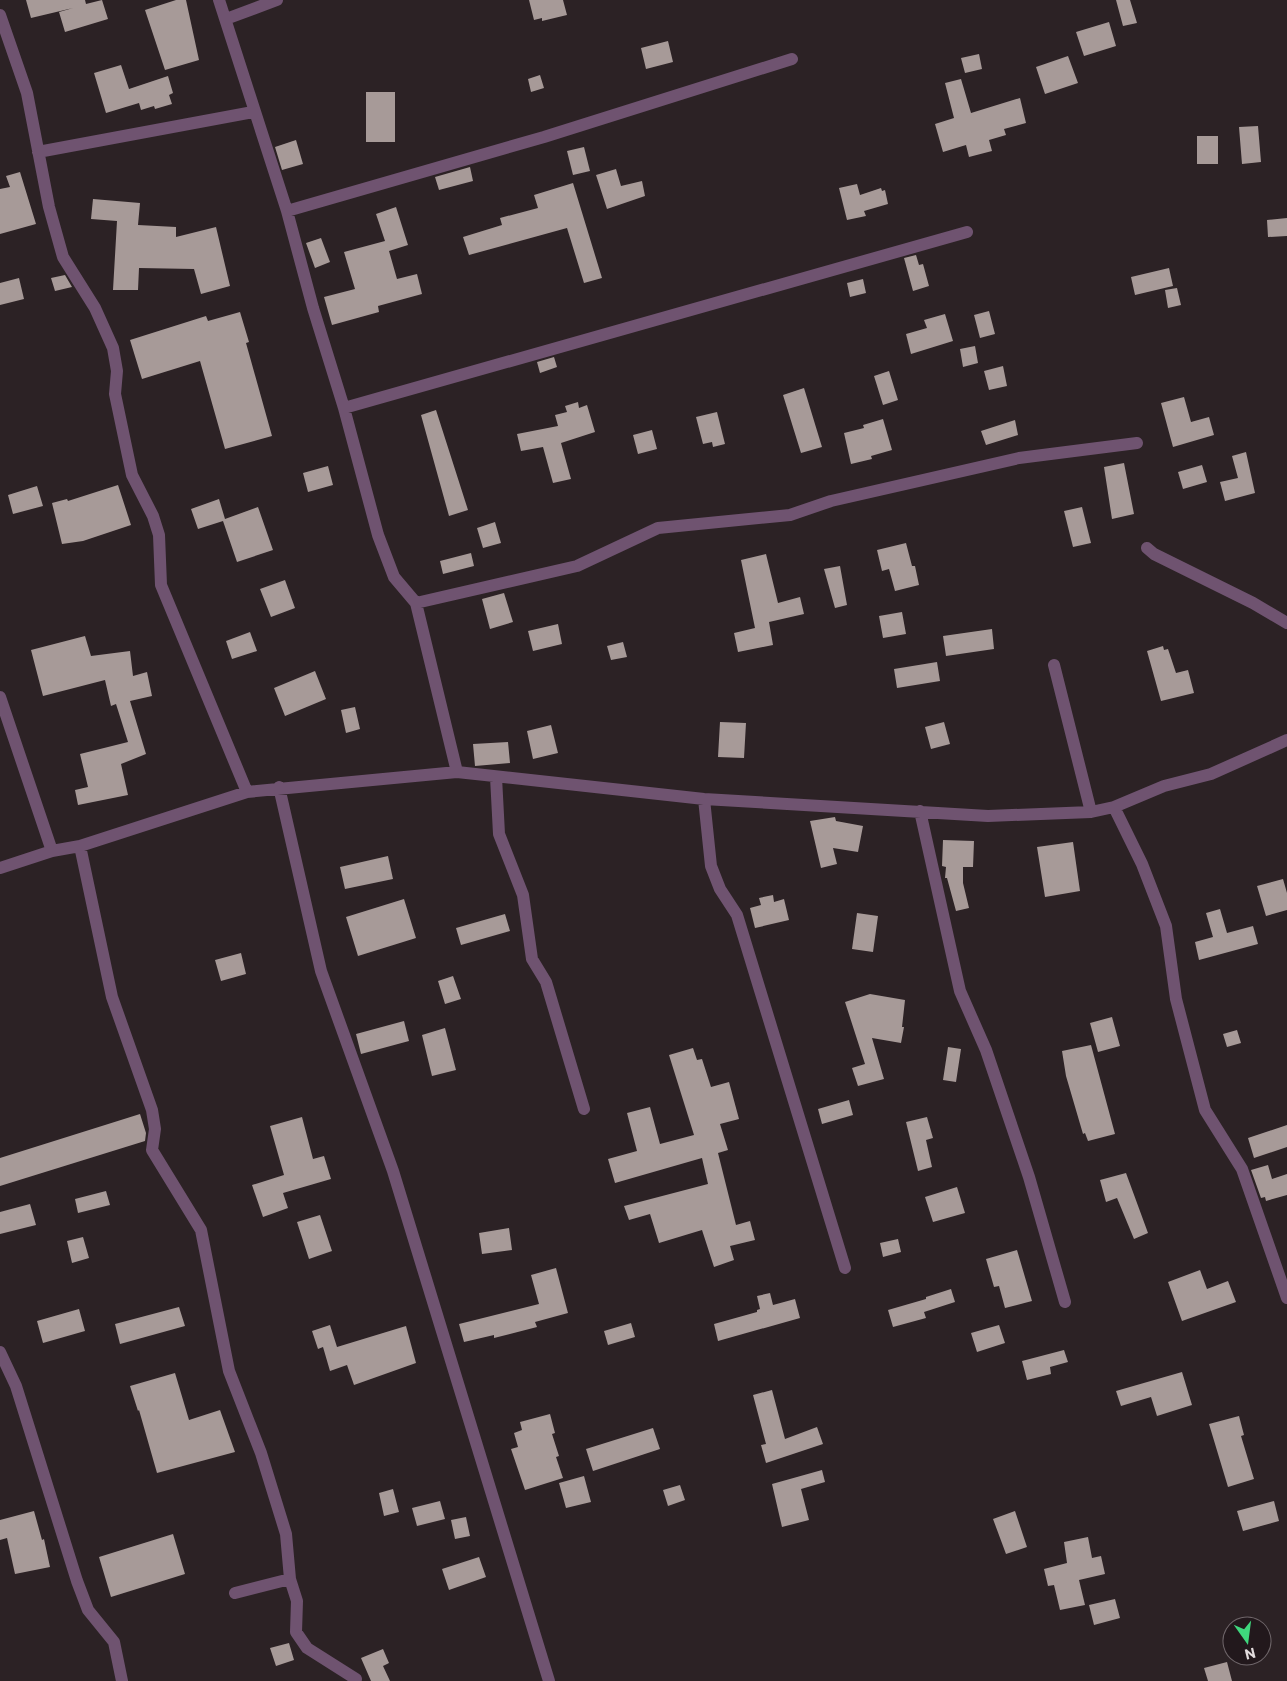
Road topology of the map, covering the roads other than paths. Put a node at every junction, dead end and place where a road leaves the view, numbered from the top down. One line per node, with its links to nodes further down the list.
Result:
1 (219, 0): 4 (street)
2 (278, 0): 4 (street)
3 (0, 16): 7 (street)
4 (226, 19): 6 (street)
5 (792, 59): 8 (street)
6 (253, 112): 7 (street); 8 (street)
7 (38, 152): 21 (street)
8 (287, 212): 10 (street)
9 (967, 232): 10 (street)
10 (344, 408): 13 (street)
11 (1137, 443): 13 (street)
12 (1147, 548): 14 (street)
13 (416, 603): 18 (street)
14 (1287, 623)
15 (1054, 665): 25 (street)
16 (0, 697): 27 (street)
17 (1287, 740): 23 (street)
18 (457, 772): 19 (street); 20 (street)
19 (496, 777): 22 (street); 29 (street)
20 (279, 787): 21 (street); 38 (street)
21 (247, 792): 26 (street)
22 (704, 799): 24 (street); 30 (street)
23 (1114, 807): 25 (street); 31 (street)
24 (920, 811): 25 (street); 32 (street)
25 (1091, 812)
26 (80, 846): 27 (street); 34 (street)
27 (52, 851): 28 (street)
28 (0, 868)
29 (584, 1109)
30 (845, 1268)
31 (1287, 1298)
32 (1065, 1302)
33 (0, 1352): 37 (street)
34 (290, 1579): 35 (street); 36 (street)
35 (235, 1593)
36 (356, 1679)
37 (122, 1681)
38 (549, 1681)

